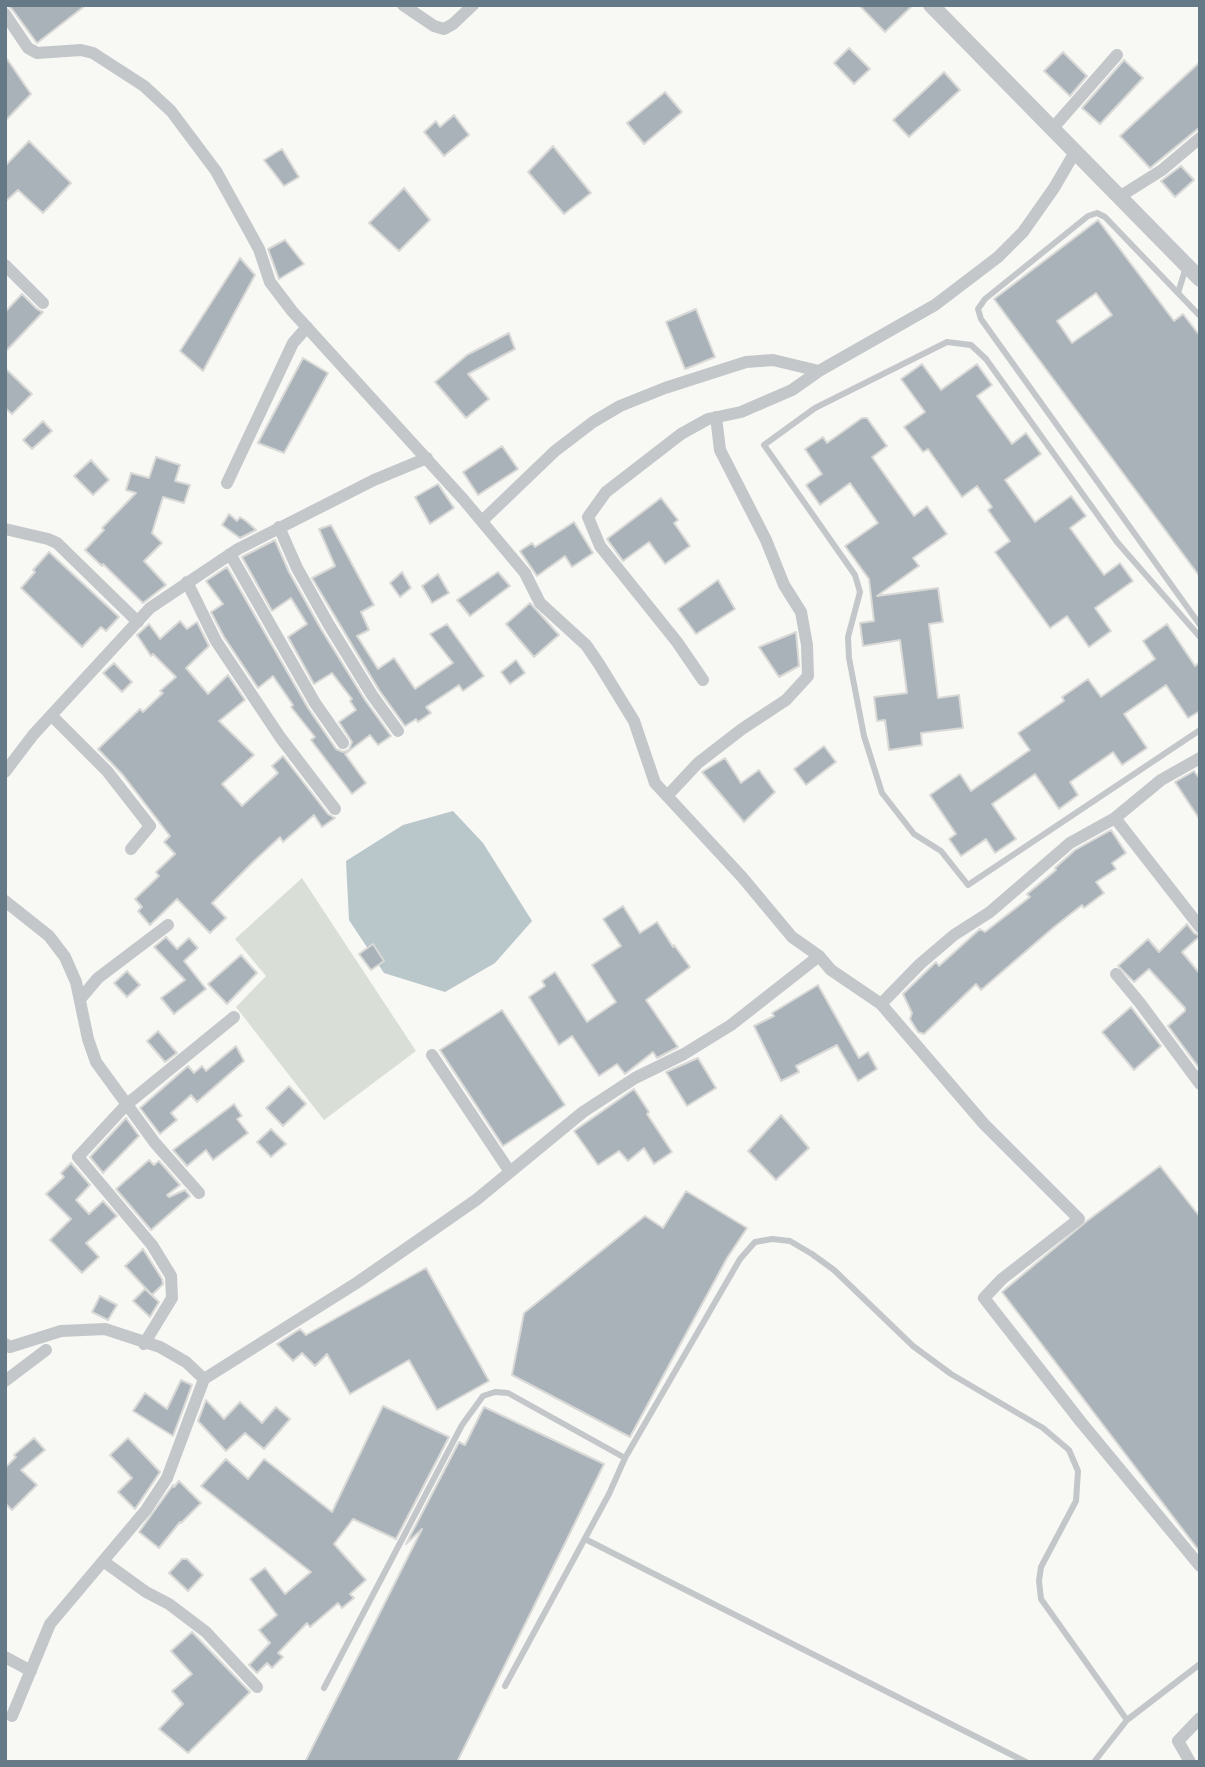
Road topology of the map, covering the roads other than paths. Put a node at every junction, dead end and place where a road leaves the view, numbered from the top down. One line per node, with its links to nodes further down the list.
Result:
1 (403, 5): 2 (street)
2 (472, 5)
3 (931, 5): 6 (street)
4 (5, 14): 16 (street)
5 (1117, 55): 6 (street)
6 (1052, 129): 8 (street)
7 (1200, 138): 9 (street)
8 (1075, 152): 9 (street); 17 (street)
9 (1119, 197): 11 (street)
10 (5, 265): 14 (street)
11 (1186, 265): 12 (street); 13 (lane)
12 (1200, 279)
13 (1178, 293): 15 (lane); 27 (lane)
14 (43, 303)
15 (1200, 316)
16 (307, 327): 19 (street); 20 (street)
17 (819, 371): 18 (street); 21 (street)
18 (716, 417): 29 (street); 36 (street)
19 (427, 458): 21 (street); 22 (street)
20 (227, 483)
21 (482, 522): 36 (street)
22 (279, 527): 24 (street); 32 (street)
23 (5, 528): 26 (street)
24 (230, 554): 25 (street); 33 (street)
25 (187, 582): 26 (street); 37 (street)
26 (138, 622): 30 (street)
27 (1200, 625)
28 (1200, 637): 31 (lane)
29 (703, 680)
30 (52, 716): 35 (street); 39 (street)
31 (1200, 730)
32 (398, 731)
33 (342, 743)
34 (1200, 758): 38 (street)
35 (5, 772)
36 (668, 795): 43 (street)
37 (335, 809)
38 (1115, 818): 42 (street); 46 (street)
39 (131, 849)
40 (5, 901): 45 (street)
41 (168, 925): 45 (street)
42 (1200, 927)
43 (819, 956): 46 (street); 51 (street)
44 (1116, 974): 49 (street)
45 (81, 998): 50 (street)
46 (881, 1004): 61 (street)
47 (234, 1017): 50 (street)
48 (432, 1055): 51 (street)
49 (1200, 1084)
50 (127, 1105): 52 (street); 54 (street)
51 (510, 1172): 56 (street)
52 (199, 1193)
53 (5, 1344): 54 (street)
54 (144, 1344): 56 (street)
55 (46, 1350): 57 (street)
56 (204, 1379): 60 (street)
57 (5, 1381)
58 (625, 1458): 59 (lane); 67 (lane); 70 (lane)
59 (585, 1539): 66 (lane); 71 (lane)
60 (103, 1560): 64 (street); 65 (street)
61 (1200, 1566)
62 (5, 1657): 64 (street)
63 (1200, 1664): 70 (lane)
64 (31, 1671): 68 (street)
65 (257, 1686)
66 (505, 1686)
67 (324, 1688)
68 (12, 1716)
69 (1200, 1718): 73 (street)
70 (1127, 1720): 72 (lane)
71 (1026, 1762)
72 (1094, 1762)
73 (1190, 1762)

